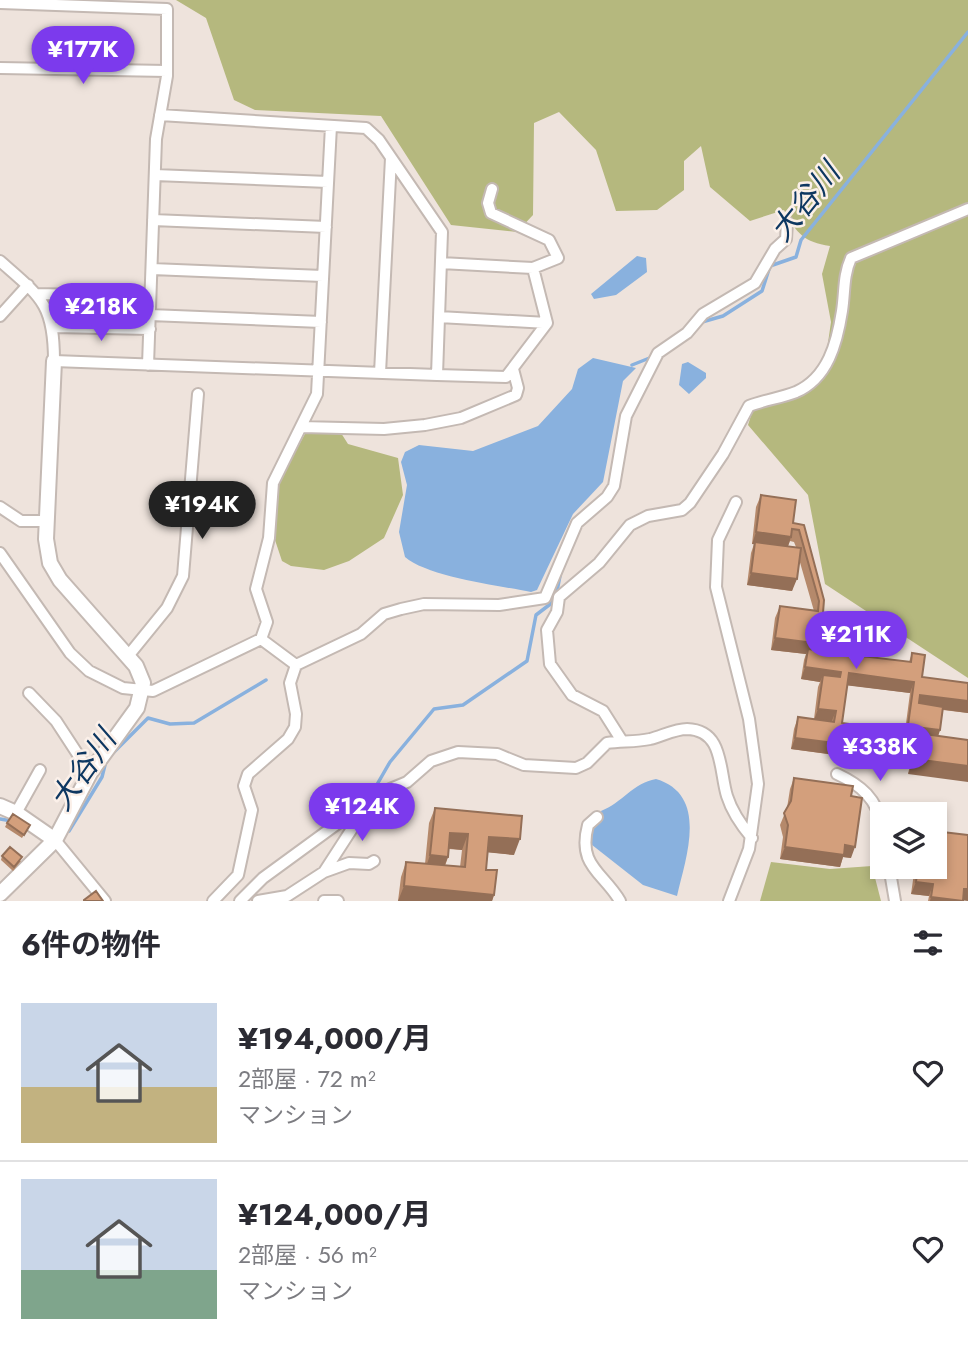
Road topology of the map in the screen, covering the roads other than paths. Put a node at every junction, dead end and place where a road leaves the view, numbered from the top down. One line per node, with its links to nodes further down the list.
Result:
1 (0, 3): 3 (street)
2 (0, 68): 3 (street)
3 (167, 71): 4 (street)
4 (160, 115): 5 (street); 7 (street)
5 (331, 126): 6 (street); 8 (street)
6 (391, 158): 15 (street); 33 (street)
7 (155, 175): 8 (street); 11 (street)
8 (328, 181): 13 (street)
9 (492, 190): 16 (street)
10 (968, 209): 41 (street)
11 (153, 220): 13 (street); 17 (street)
12 (787, 222): 42 (street)
13 (326, 227): 18 (street)
14 (0, 261): 19 (street)
15 (441, 263): 16 (street); 23 (street)
16 (533, 268): 25 (street)
17 (152, 269): 18 (street); 21 (street)
18 (323, 276): 24 (street)
19 (28, 285): 20 (street); 22 (street)
20 (37, 294): 26 (street); 27 (street)
21 (150, 315): 24 (street); 28 (street)
22 (0, 316)
23 (439, 317): 25 (street); 34 (street)
24 (321, 322): 32 (street)
25 (547, 323): 31 (street)
26 (54, 327): 27 (street); 29 (street)
27 (134, 328): 28 (street)
28 (150, 329): 30 (street)
29 (54, 361): 30 (street); 39 (street)
30 (148, 365): 32 (street)
31 (513, 369): 34 (street); 36 (street)
32 (319, 371): 33 (street); 36 (street)
33 (380, 373): 34 (street)
34 (437, 375)
35 (198, 394): 44 (street)
36 (301, 426): 43 (street)
37 (736, 502): 58 (street)
38 (0, 507): 39 (street)
39 (47, 521): 44 (street)
40 (0, 553): 46 (street)
41 (559, 597): 42 (street); 48 (street)
42 (545, 598): 45 (street)
43 (261, 639): 45 (street); 46 (street)
44 (128, 656): 46 (street)
45 (296, 665): 64 (street)
46 (142, 692): 50 (street)
47 (29, 693): 50 (street)
48 (622, 741): 52 (street); 58 (street)
49 (40, 770): 55 (street)
50 (90, 773): 57 (street)
51 (837, 774): 53 (street)
52 (370, 800): 60 (street); 65 (street)
53 (872, 802)
54 (0, 806): 55 (street)
55 (20, 815): 57 (street)
56 (597, 817): 69 (street)
57 (49, 836): 62 (street); 63 (street)
58 (751, 838): 70 (street)
59 (374, 861): 60 (street)
60 (324, 872): 66 (street)
61 (891, 879): 71 (street)
62 (0, 894)
63 (105, 901)
64 (213, 901)
65 (240, 901)
66 (258, 901)
67 (324, 901): 68 (street)
68 (338, 901)
69 (620, 901)
70 (729, 901)
71 (895, 901)

